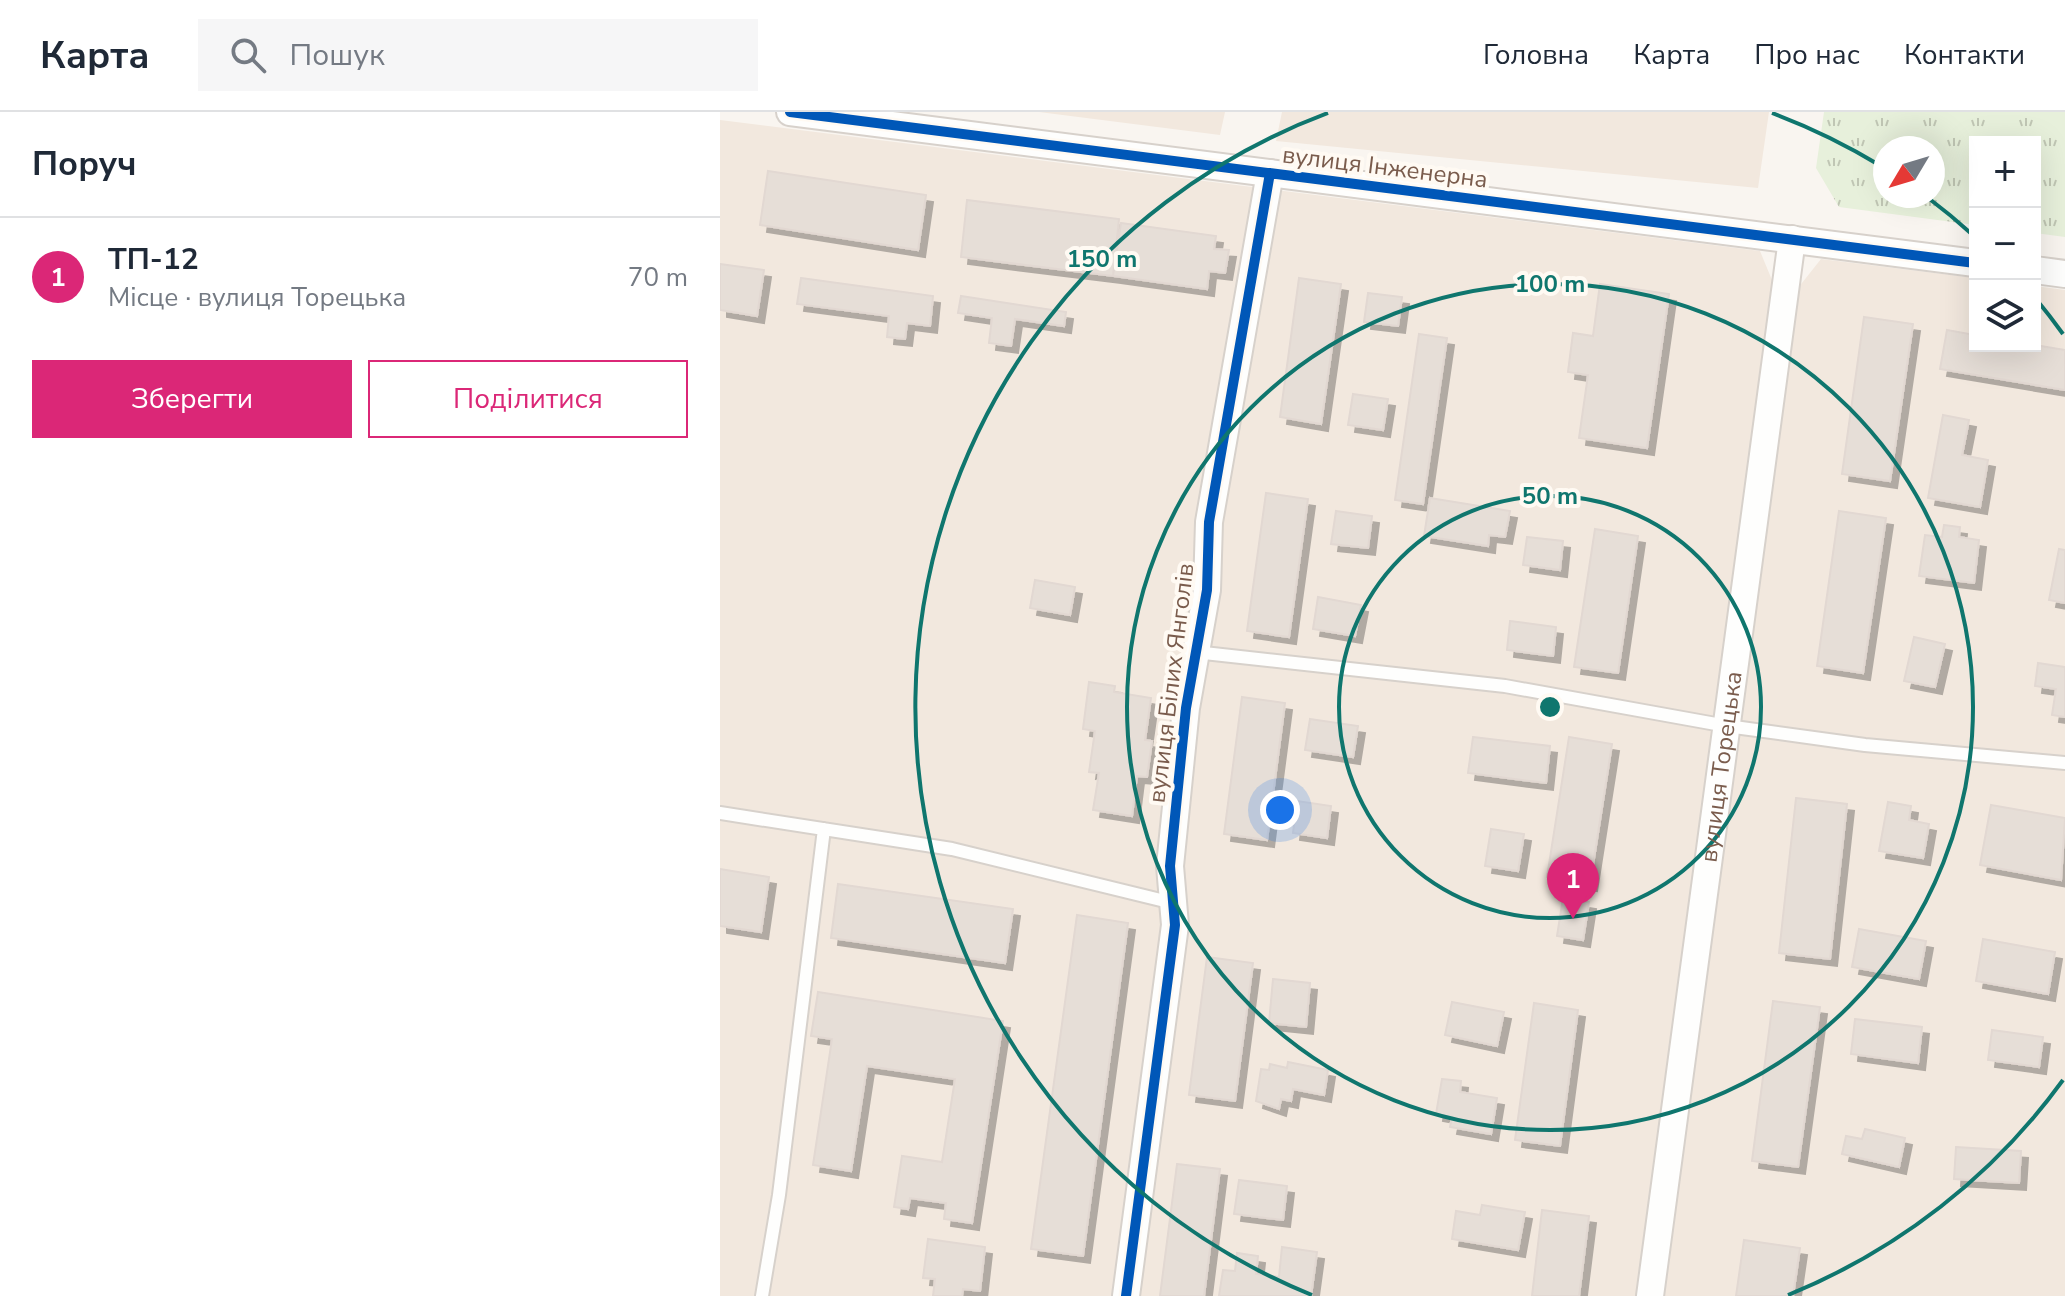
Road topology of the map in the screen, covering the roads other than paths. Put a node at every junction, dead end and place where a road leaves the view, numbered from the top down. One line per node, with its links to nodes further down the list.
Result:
1 (790, 112): 2 (street, вулиця Інженерна)
2 (1270, 173): 3 (street, вулиця Інженерна); 7 (street, вулиця Білих Янголів)
3 (1792, 239): 4 (street, вулиця Інженерна); 8 (street, вулиця Торецька)
4 (1969, 262)
5 (2041, 271): 6 (street)
6 (2065, 274)
7 (1195, 652): 8 (lane); 12 (street, вулиця Білих Янголів)
8 (1727, 726): 9 (lane); 15 (street, вулиця Торецька)
9 (2065, 763)
10 (720, 813): 11 (lane)
11 (824, 829): 12 (lane); 13 (lane)
12 (1173, 903): 14 (street, вулиця Білих Янголів)
13 (762, 1296)
14 (1126, 1296)
15 (1650, 1296)

